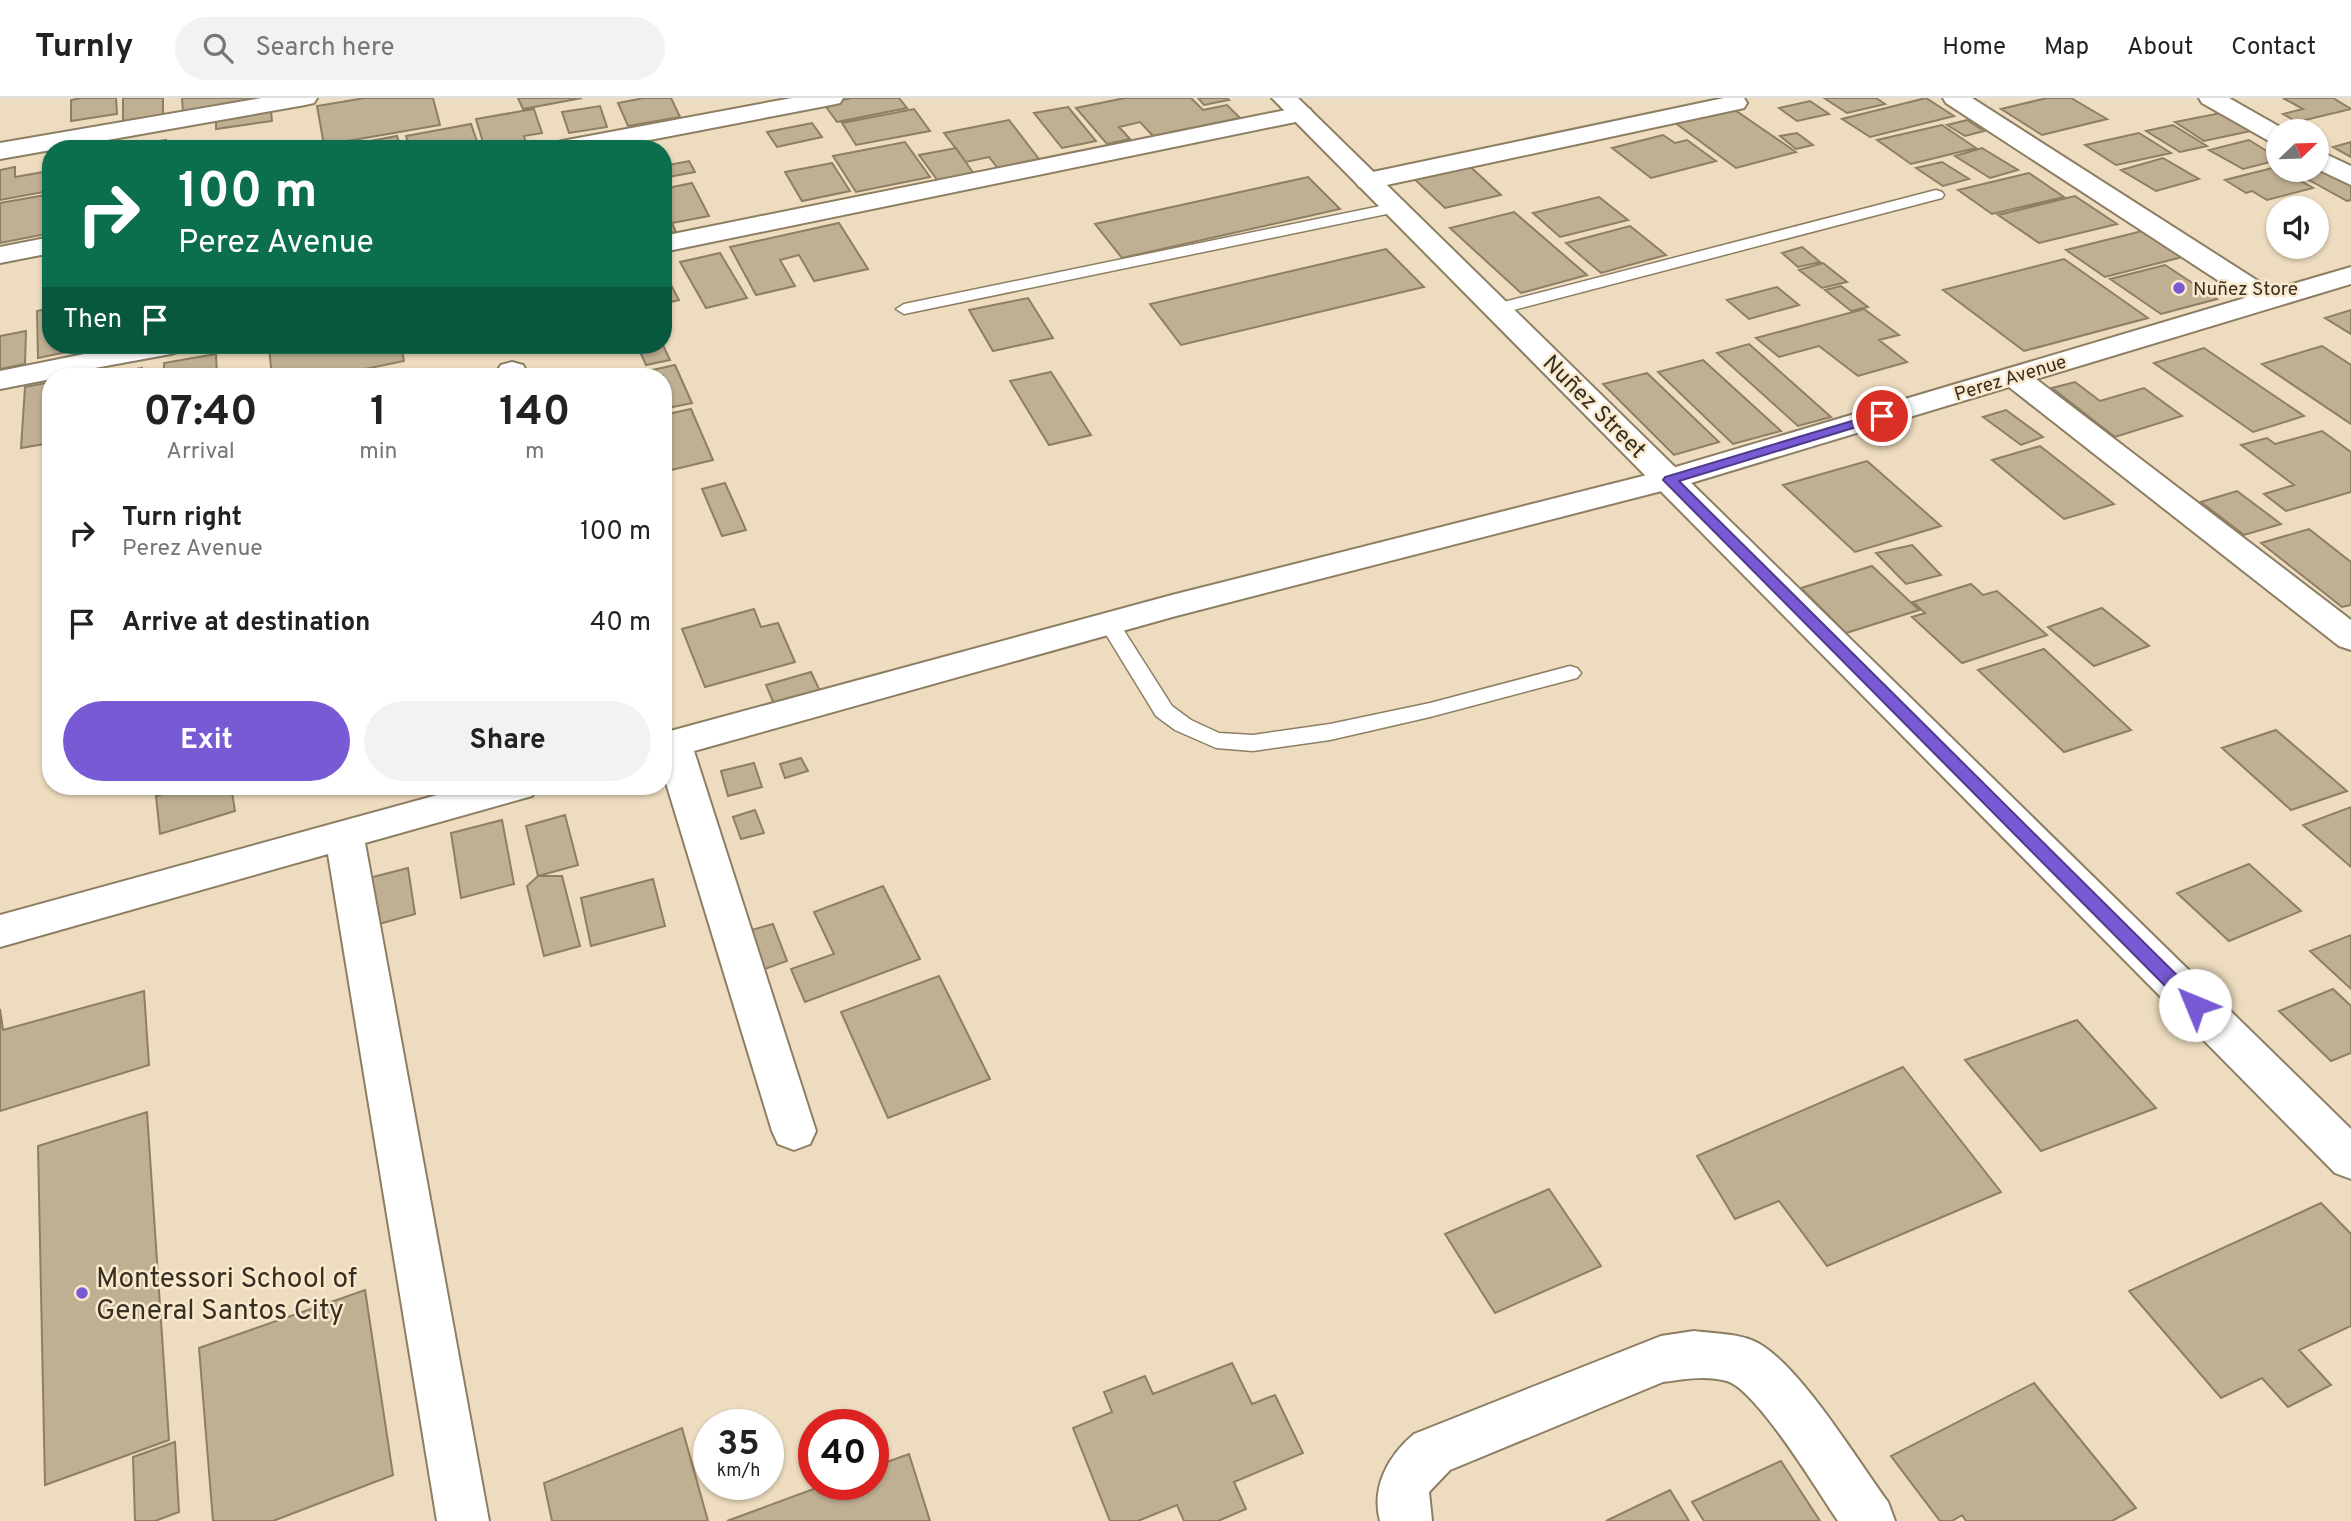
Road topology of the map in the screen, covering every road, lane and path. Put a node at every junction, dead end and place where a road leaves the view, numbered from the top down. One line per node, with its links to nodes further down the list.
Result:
1 (305, 98): 8 (street)
2 (831, 98): 9 (street)
3 (1955, 98): 21 (street)
4 (2211, 98): 7 (street)
5 (1735, 103): 14 (street)
6 (1292, 106): 14 (street, Nuñez Street); 17 (street)
7 (2266, 129)
8 (63, 140)
9 (609, 140)
10 (42, 144): 11 (street)
11 (0, 151)
12 (2329, 165): 13 (street)
13 (2351, 177)
14 (1368, 181): 16 (street, Nuñez Street)
15 (1936, 195): 22 (lane)
16 (1395, 208): 22 (street, Nuñez Street); 23 (lane)
17 (672, 242)
18 (42, 247): 19 (street)
19 (0, 255)
20 (2351, 275): 21 (street, Perez Avenue)
21 (2268, 300): 27 (street, Perez Avenue)
22 (1498, 309): 29 (street, Nuñez Street)
23 (904, 310)
24 (127, 354): 25 (street)
25 (59, 368)
26 (42, 371): 28 (street)
27 (2014, 376): 29 (street, Perez Avenue); 31 (street)
28 (0, 380)
29 (1670, 480): 30 (street, Perez Avenue); 39 (street, Nuñez Street)
30 (1109, 623): 32 (lane); 33 (street, Perez Avenue)
31 (2351, 638)
32 (1570, 673)
33 (672, 744)
34 (672, 757): 38 (street)
35 (487, 795): 36 (street)
36 (344, 835): 37 (street); 40 (street)
37 (0, 931)
38 (794, 1131)
39 (2351, 1159)
40 (463, 1521)
41 (1406, 1521): 42 (street)
42 (1869, 1521)

